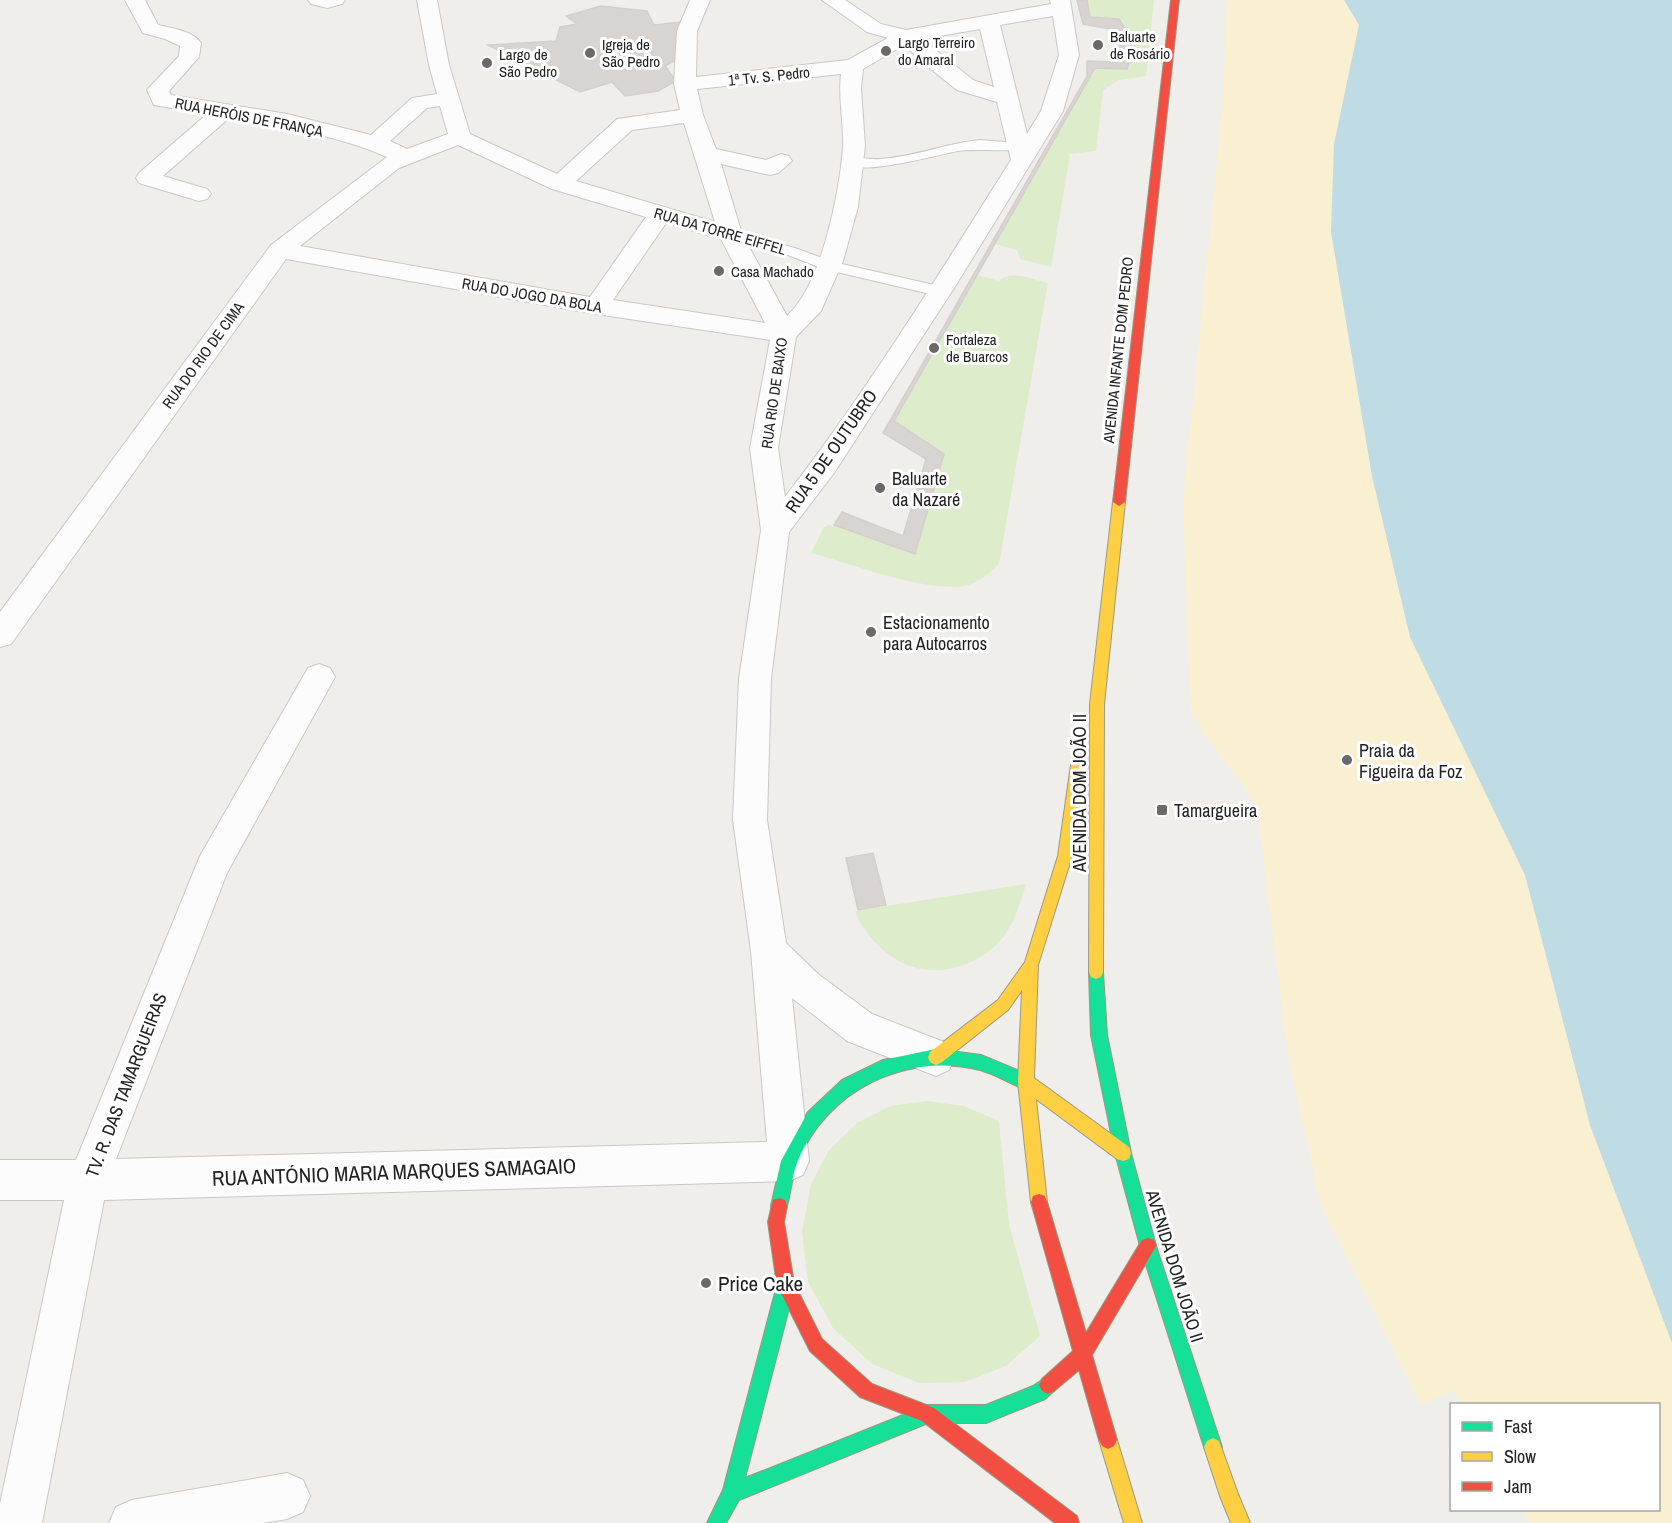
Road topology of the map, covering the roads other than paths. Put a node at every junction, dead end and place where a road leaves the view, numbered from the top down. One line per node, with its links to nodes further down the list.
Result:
1 (135, 0): 15 (street, RUA HERÓIS DE FRANÇA)
2 (318, 0): 3 (street)
3 (335, 0)
4 (427, 0): 13 (street)
5 (1175, 0): 36 (street, AVENIDA INFANTE DOM PEDRO)
6 (705, 1): 12 (street, RUA RIO DE BAIXO)
7 (837, 1): 10 (street)
8 (1061, 4): 9 (street); 19 (street, RUA 5 DE OUTUBRO)
9 (989, 23): 10 (street); 14 (street)
10 (906, 36): 11 (street); 14 (street)
11 (853, 66): 12 (street, 1ª Tv. S. Pedro); 23 (street)
12 (685, 84): 16 (street, RUA RIO DE BAIXO)
13 (450, 98): 17 (street); 18 (street)
14 (1007, 98): 19 (street)
15 (223, 112): 18 (street, RUA HERÓIS DE FRANÇA); 25 (street)
16 (692, 115): 20 (street, RUA RIO DE BAIXO); 24 (street)
17 (460, 138): 21 (street, RUA DO RIO DE CIMA); 24 (street, RUA DA TORRE EIFFEL)
18 (375, 143): 21 (street, RUA HERÓIS DE FRANÇA)
19 (1020, 153): 23 (lane); 30 (street, RUA 5 DE OUTUBRO)
20 (707, 154): 22 (street); 27 (street, RUA RIO DE BAIXO)
21 (406, 157): 28 (street, RUA DO RIO DE CIMA)
22 (781, 161)
23 (851, 164): 29 (street)
24 (560, 184): 26 (street, RUA DA TORRE EIFFEL)
25 (199, 194)
26 (661, 213): 27 (street, RUA DA TORRE EIFFEL); 31 (street)
27 (730, 234): 29 (lane, RUA DA TORRE EIFFEL); 32 (street, RUA RIO DE BAIXO)
28 (280, 250): 31 (street, RUA DO JOGO DA BOLA); 34 (street, RUA DO RIO DE CIMA)
29 (829, 266): 30 (lane, RUA DA TORRE EIFFEL); 32 (street)
30 (939, 291): 33 (street, RUA 5 DE OUTUBRO)
31 (596, 306): 32 (street, RUA DO JOGO DA BOLA)
32 (784, 334): 33 (street, RUA RIO DE BAIXO)
33 (775, 530): 37 (street, RUA 5 DE OUTUBRO)
34 (0, 635)
35 (319, 677): 44 (street, TV. R. DAS TAMARGUEIRAS)
36 (1097, 704): 38 (street, AVENIDA DOM JOÃO II); 41 (street, AVENIDA DOM JOÃO II)
37 (769, 951): 39 (street); 42 (street, RUA 5 DE OUTUBRO)
38 (1031, 965): 39 (street); 40 (street, AVENIDA DOM JOÃO II)
39 (936, 1058): 40 (street); 42 (street)
40 (1026, 1082): 41 (street); 47 (street, AVENIDA DOM JOÃO II)
41 (1123, 1153): 45 (street, AVENIDA DOM JOÃO II)
42 (789, 1161): 44 (street, RUA ANTÓNIO MARIA MARQUES SAMAGAIO); 46 (street)
43 (0, 1180): 44 (street, RUA ANTÓNIO MARIA MARQUES SAMAGAIO)
44 (88, 1180): 51 (street, TV. R. DAS TAMARGUEIRAS)
45 (1148, 1246): 47 (street); 56 (street, AVENIDA DOM JOÃO II)
46 (786, 1285): 48 (street); 49 (street)
47 (1082, 1354): 48 (street); 55 (street, AVENIDA DOM JOÃO II)
48 (928, 1414): 49 (street); 54 (street)
49 (732, 1493): 53 (street)
50 (287, 1496): 52 (street)
51 (19, 1523)
52 (132, 1523)
53 (716, 1523)
54 (1070, 1523)
55 (1133, 1523)
56 (1241, 1523)

